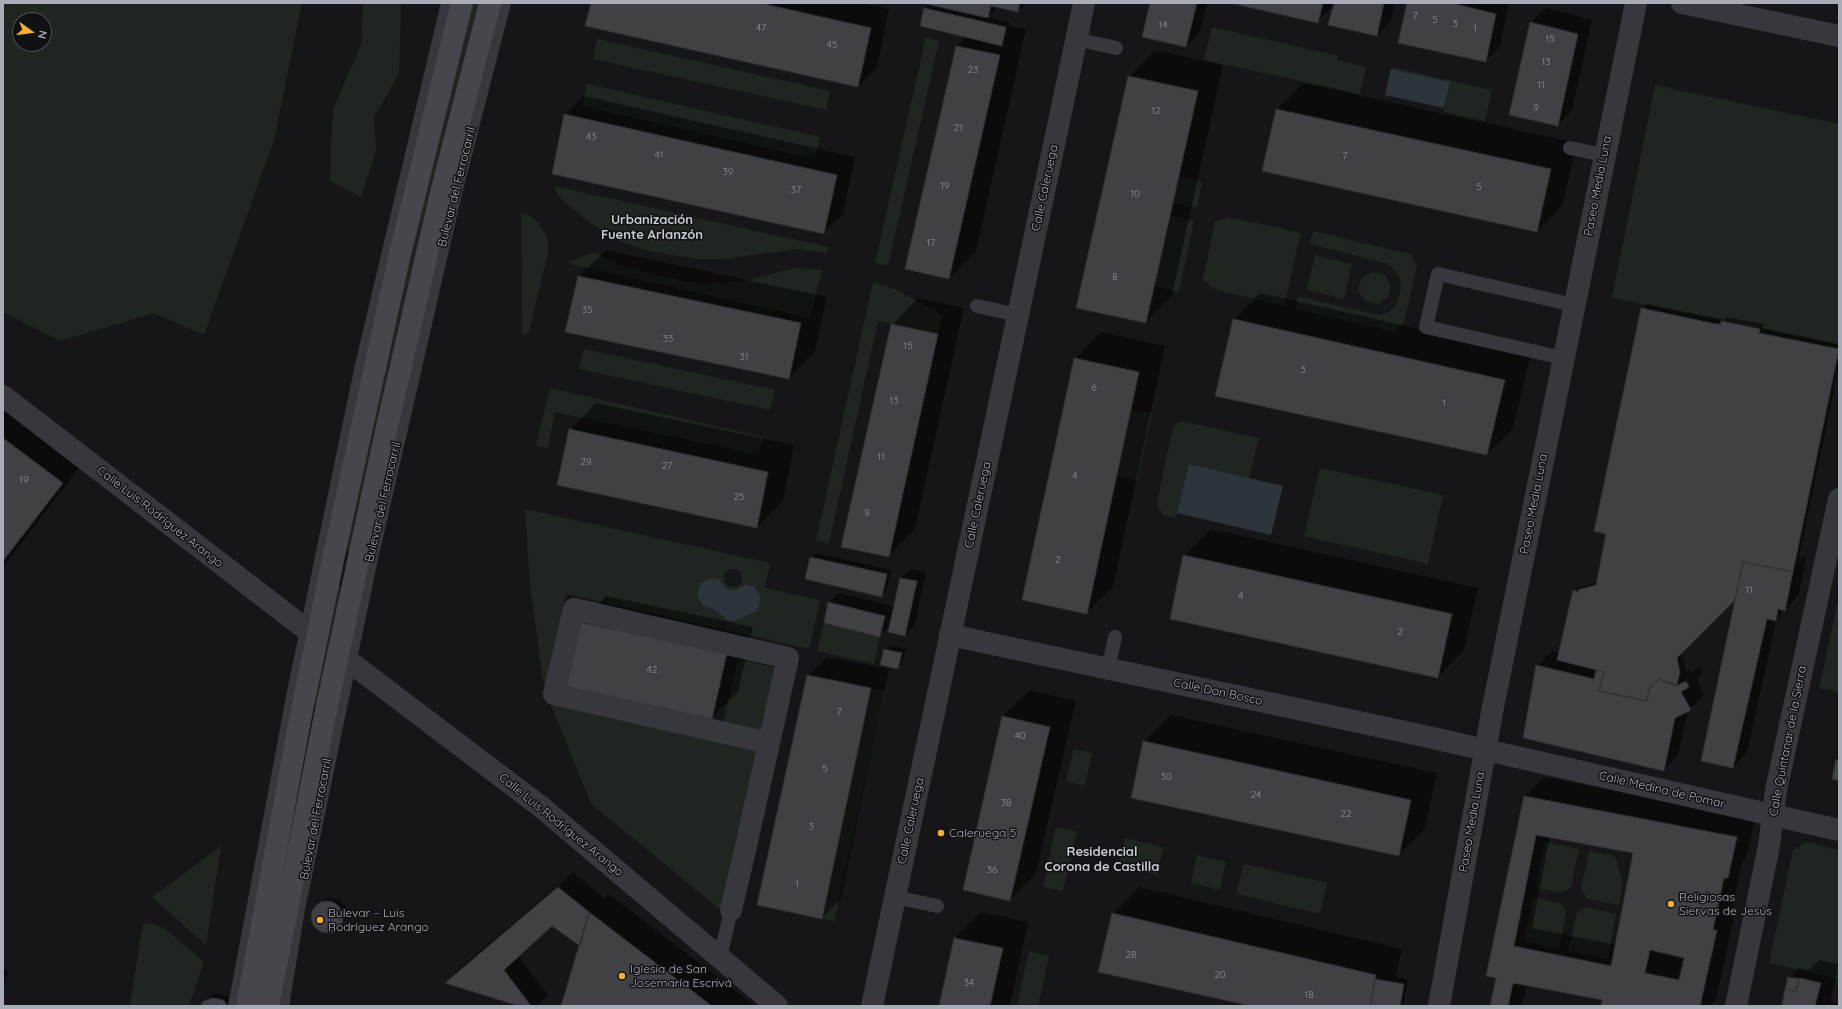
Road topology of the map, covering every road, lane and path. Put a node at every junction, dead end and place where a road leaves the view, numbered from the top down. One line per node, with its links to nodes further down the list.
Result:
1 (448, 3): 19 (lane)
2 (462, 3): 19 (main road)
3 (490, 3): 22 (main road, Bulevar del Ferrocarril)
4 (504, 3): 22 (lane, Bulevar del Ferrocarril)
5 (1084, 3): 9 (street, Calle Caleruega)
6 (1636, 3): 12 (street, Paseo Media Luna)
7 (1682, 3): 8 (street)
8 (1839, 36)
9 (1076, 39): 10 (lane); 15 (street, Calle Caleruega)
10 (1116, 48)
11 (1570, 148): 12 (lane)
12 (1604, 155): 13 (street, Paseo Media Luna)
13 (1574, 305): 16 (street, Paseo Media Luna); 16 (lane)
14 (977, 306): 15 (lane)
15 (1018, 315): 20 (street, Calle Caleruega)
16 (1563, 358): 25 (street, Paseo Media Luna)
17 (3, 396): 19 (street, Calle Luis Rodríguez Arango)
18 (1839, 499): 26 (street, Calle Quintanar de la Sierra)
19 (312, 633): 32 (lane); 33 (main road)
20 (950, 635): 23 (street, Calle Don Bosco); 28 (street, Calle Caleruega)
21 (1115, 637): 23 (lane)
22 (343, 658): 31 (street, Calle Luis Rodríguez Arango); 34 (main road, Bulevar del Ferrocarril); 35 (lane, Bulevar del Ferrocarril)
23 (1108, 669): 25 (street, Calle Don Bosco)
24 (769, 743): 24 (street); 30 (street)
25 (1485, 750): 26 (street, Calle Medina de Pomar); 38 (street, Paseo Media Luna)
26 (1772, 815): 27 (street, Calle Medina de Pomar); 39 (street, Calle Quintanar de la Sierra)
27 (1839, 830)
28 (895, 897): 29 (lane); 37 (street, Calle Caleruega)
29 (937, 906)
30 (731, 910): 31 (lane)
31 (720, 958): 36 (street, Calle Luis Rodríguez Arango)
32 (235, 1006)
33 (247, 1006)
34 (268, 1006)
35 (282, 1006)
36 (777, 1006)
37 (872, 1006)
38 (1439, 1006)
39 (1736, 1006)

